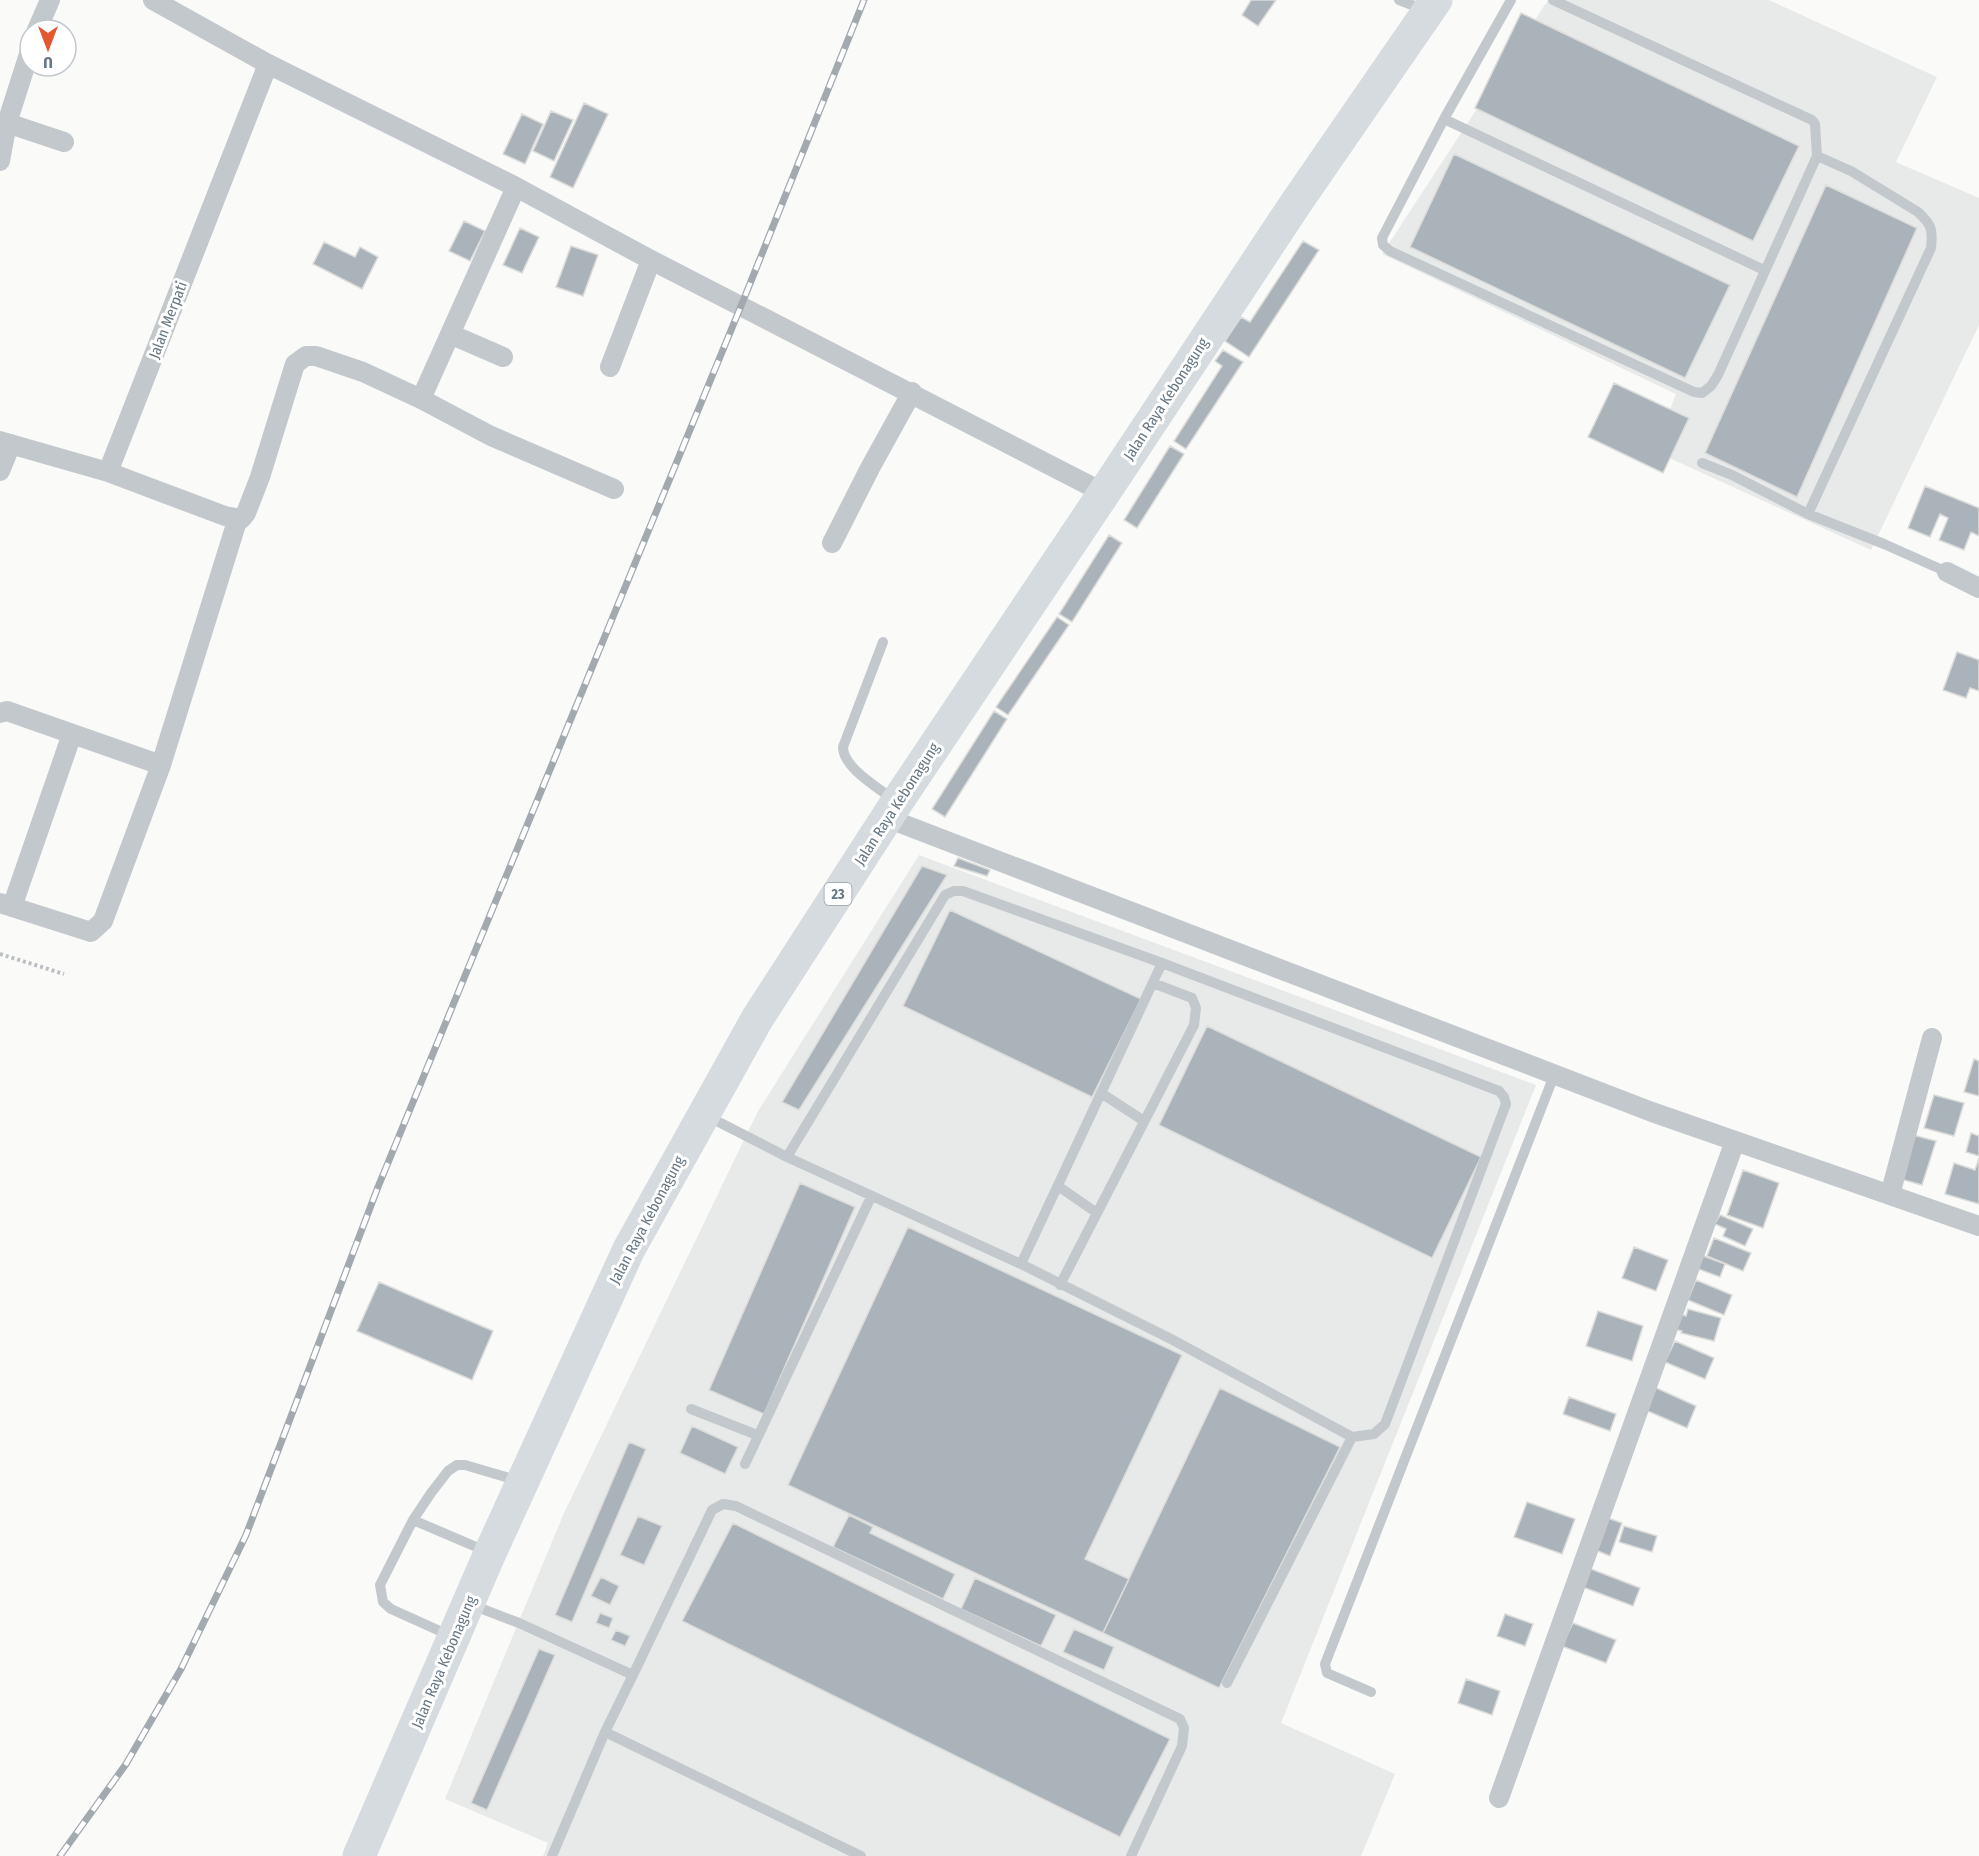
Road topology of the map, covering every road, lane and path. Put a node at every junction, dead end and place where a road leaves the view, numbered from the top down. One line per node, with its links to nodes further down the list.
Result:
1 (50, 0): 6 (street)
2 (153, 0): 7 (street)
3 (1511, 0): 9 (lane)
4 (1553, 0): 12 (lane)
5 (1421, 4): 27 (highway, Jalan Raya Kebonagung / 23)
6 (42, 18)
7 (268, 64): 14 (street); 25 (street, Jalan Merpati)
8 (21, 78): 10 (street)
9 (1444, 119): 16 (lane); 16 (lane)
10 (7, 123): 11 (street); 13 (street)
11 (64, 142)
12 (1817, 156): 16 (lane); 28 (lane)
13 (0, 161)
14 (516, 187): 15 (street); 17 (street)
15 (651, 260): 19 (street); 20 (street)
16 (1764, 270)
17 (450, 334): 18 (street); 21 (street)
18 (504, 357)
19 (610, 367)
20 (912, 392): 27 (street); 30 (street)
21 (421, 399): 26 (street); 29 (street)
22 (5, 443): 24 (street); 25 (street)
23 (1702, 463): 28 (lane)
24 (0, 471)
25 (108, 472): 29 (street)
26 (614, 489)
27 (1104, 493): 37 (highway, Jalan Raya Kebonagung / 23)
28 (1808, 514): 31 (lane)
29 (238, 518): 36 (street)
30 (832, 543)
31 (1947, 572): 32 (street)
32 (1979, 588)
33 (883, 642): 37 (lane)
34 (0, 713): 35 (street)
35 (72, 734): 36 (street); 38 (street)
36 (161, 765): 38 (street)
37 (892, 810): 44 (street); 46 (highway, Jalan Raya Kebonagung / 23)
38 (6, 905)
39 (0, 954): 41 (path)
40 (1162, 963): 42 (lane); 49 (lane); 59 (lane)
41 (64, 974)
42 (1153, 983): 45 (lane); 47 (lane)
43 (1932, 1038): 51 (street)
44 (1555, 1073): 48 (street); 68 (lane)
45 (1101, 1093): 47 (lane); 50 (lane)
46 (703, 1114): 49 (lane); 61 (highway, Jalan Raya Kebonagung / 23)
47 (1144, 1121): 53 (lane)
48 (1735, 1141): 51 (street); 70 (street)
49 (787, 1157): 52 (lane)
50 (1058, 1186): 53 (lane); 55 (lane)
51 (1890, 1194): 54 (street)
52 (871, 1197): 55 (lane); 58 (lane)
53 (1097, 1213): 56 (lane)
54 (1979, 1226)
55 (1021, 1264): 56 (lane)
56 (1060, 1285): 59 (lane)
57 (691, 1409): 58 (lane)
58 (757, 1435): 60 (lane)
59 (1352, 1437): 67 (lane)
60 (745, 1464)
61 (522, 1482): 62 (lane); 63 (highway, Jalan Raya Kebonagung / 23)
62 (413, 1520): 63 (lane); 65 (lane)
63 (490, 1553): 64 (highway, Jalan Raya Kebonagung / 23)
64 (469, 1604): 65 (highway, Jalan Raya Kebonagung / 23); 66 (lane)
65 (454, 1637): 71 (highway, Jalan Raya Kebonagung / 23)
66 (633, 1675): 69 (lane); 74 (lane)
67 (1227, 1683)
68 (1371, 1692)
69 (605, 1732): 72 (lane); 73 (lane)
70 (1500, 1798)
71 (359, 1856)
72 (552, 1856)
73 (861, 1856)
74 (1131, 1856)

